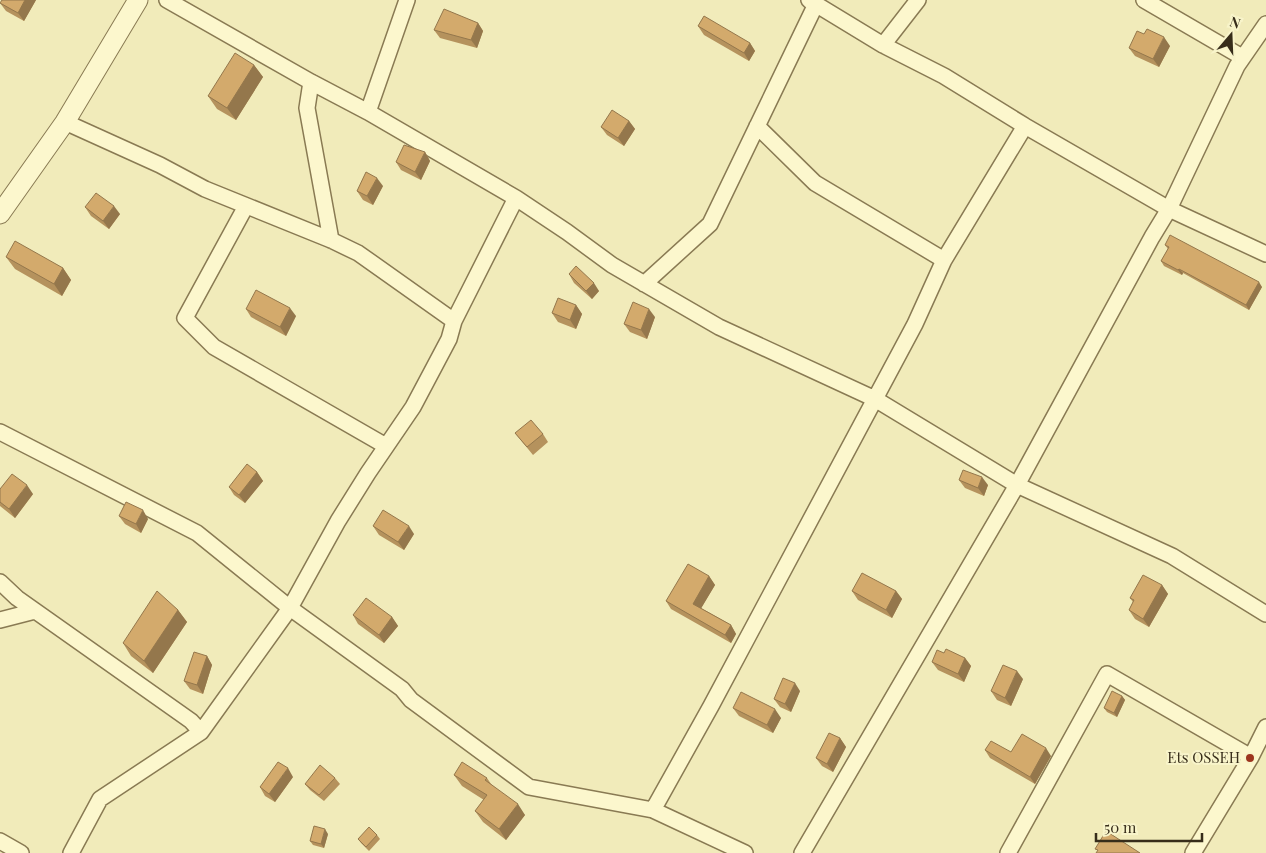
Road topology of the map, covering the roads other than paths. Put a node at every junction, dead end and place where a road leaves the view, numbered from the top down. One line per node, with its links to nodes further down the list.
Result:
1 (138, 0): 12 (street)
2 (167, 0): 10 (street)
3 (407, 0): 11 (street)
4 (918, 0): 8 (street)
5 (1144, 0): 9 (street)
6 (813, 2): 8 (street); 13 (street)
7 (1266, 24): 9 (street)
8 (883, 45): 14 (street)
9 (1242, 57): 17 (street)
10 (311, 82): 11 (street); 19 (street)
11 (368, 112): 15 (street)
12 (65, 122): 16 (street); 18 (street)
13 (757, 126): 21 (street); 22 (street)
14 (1024, 126): 17 (street); 21 (street)
15 (516, 198): 22 (street); 23 (street)
16 (246, 206): 19 (street); 26 (street)
17 (1169, 209): 20 (street); 27 (street)
18 (0, 214)
19 (331, 240): 23 (street)
20 (1266, 254)
21 (944, 260): 24 (street)
22 (644, 284): 24 (street)
23 (454, 322): 26 (street)
24 (875, 399): 27 (street); 36 (street)
25 (0, 432): 29 (street)
26 (386, 446): 29 (street)
27 (1017, 485): 31 (street); 41 (street)
28 (0, 582): 30 (street)
29 (290, 608): 34 (street); 36 (street)
30 (35, 611): 32 (street); 34 (street)
31 (1266, 614)
32 (0, 620)
33 (1266, 728): 35 (street)
34 (201, 732): 39 (street)
35 (1251, 757): 42 (street); 43 (street)
36 (653, 810): 40 (street)
37 (0, 841): 38 (street)
38 (21, 853)
39 (71, 853)
40 (744, 853)
41 (802, 853)
42 (1008, 853)
43 (1193, 853)

